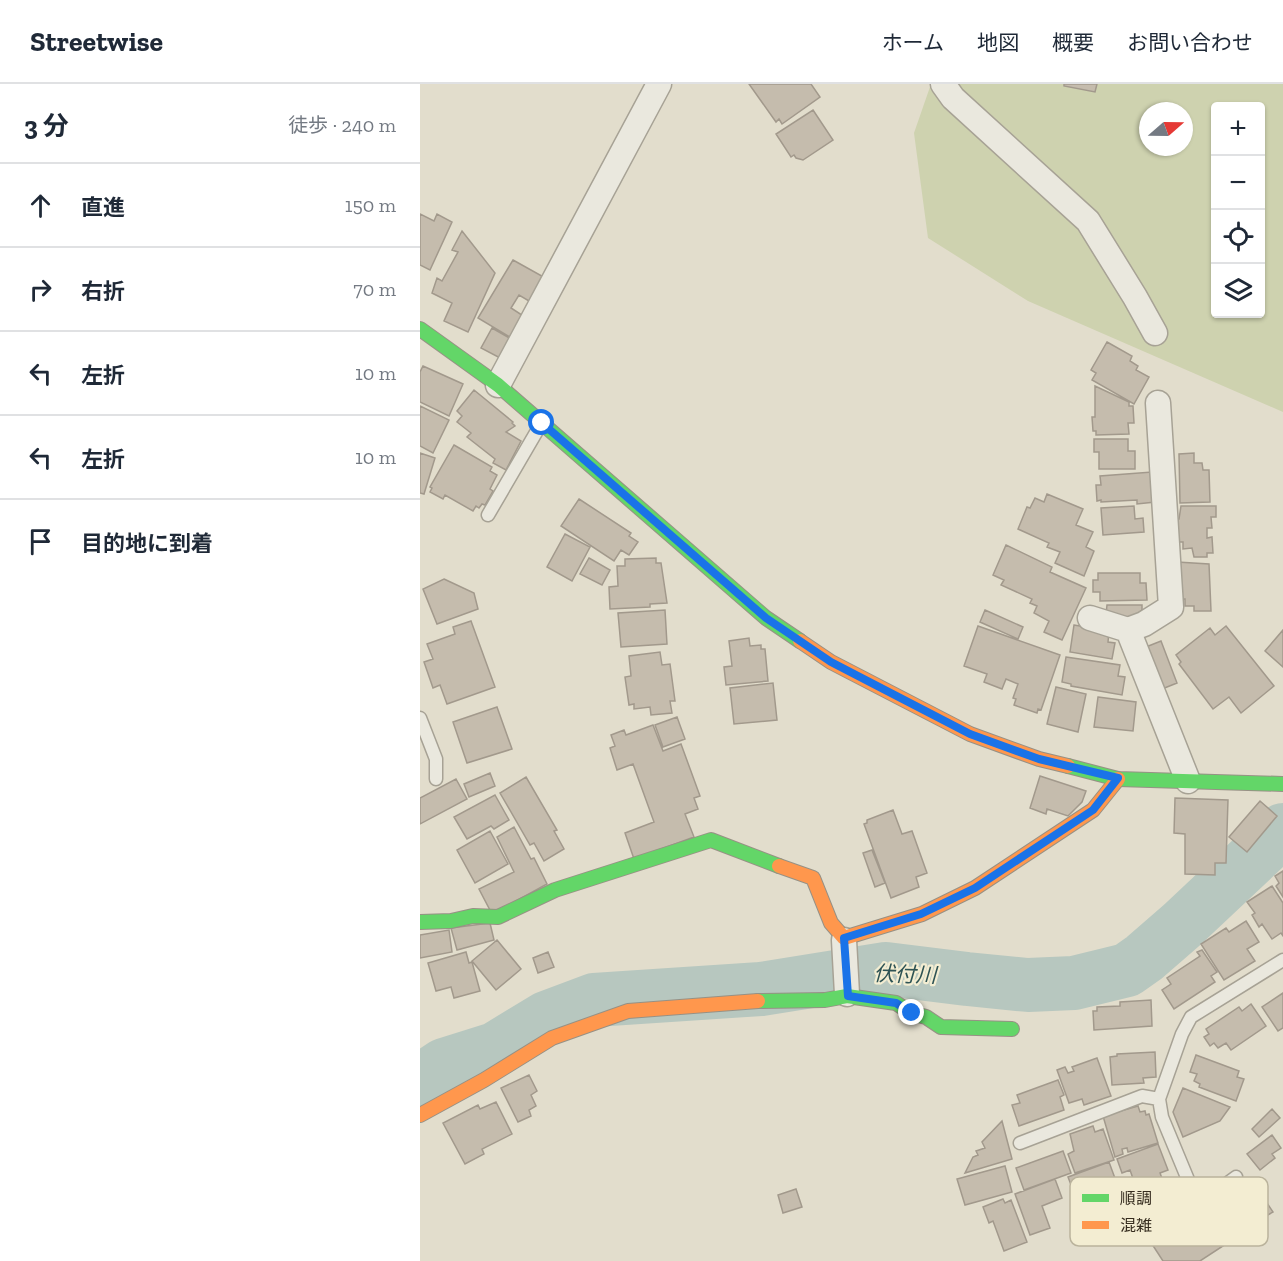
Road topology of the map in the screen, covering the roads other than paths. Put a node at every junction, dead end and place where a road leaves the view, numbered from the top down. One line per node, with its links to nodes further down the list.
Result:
1 (659, 84): 5 (street)
2 (943, 84): 4 (street)
3 (420, 329): 5 (street)
4 (1155, 333)
5 (498, 386): 7 (street)
6 (1158, 403): 10 (street)
7 (542, 423): 8 (lane); 12 (street)
8 (488, 515)
9 (1090, 618): 10 (street)
10 (1128, 630): 14 (street)
11 (420, 718): 13 (lane)
12 (1118, 778): 14 (street); 17 (street)
13 (436, 779)
14 (1188, 781): 15 (street)
15 (1283, 784)
16 (420, 922): 17 (street)
17 (844, 939): 19 (street)
18 (1283, 960): 21 (lane)
19 (847, 995): 20 (street); 22 (street)
20 (1012, 1029)
21 (1159, 1099): 23 (lane); 24 (lane)
22 (420, 1115)
23 (1020, 1143)
24 (1187, 1177)

